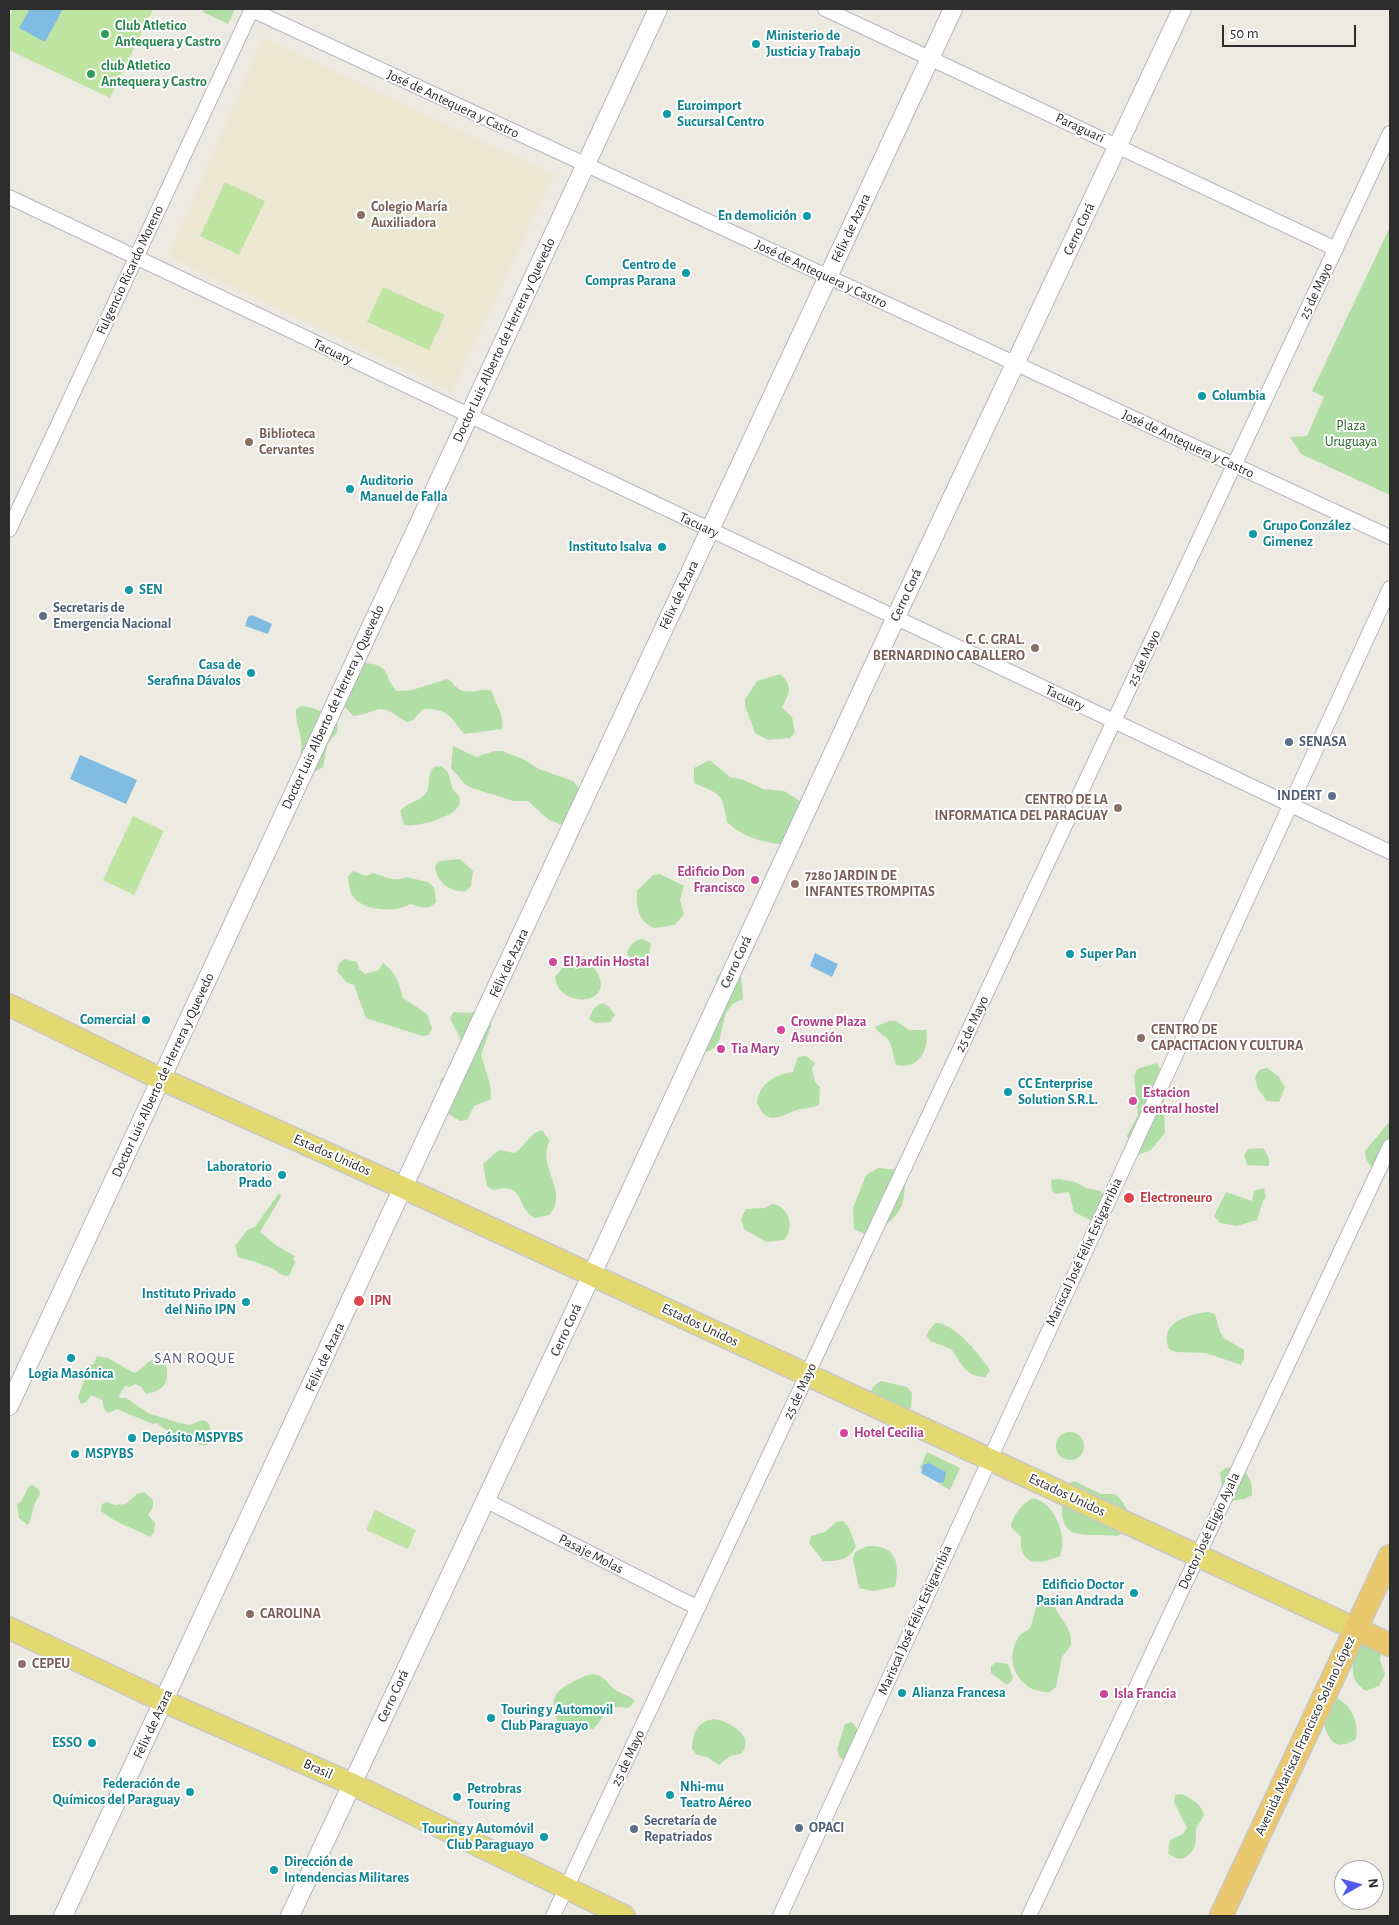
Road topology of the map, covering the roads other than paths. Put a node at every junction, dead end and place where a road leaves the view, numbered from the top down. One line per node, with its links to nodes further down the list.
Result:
1 (252, 9): 9 (street, José de Antequera y Castro); 12 (street, Fulgencio Ricardo Moreno)
2 (658, 9): 9 (street, Doctor Luis Alberto de Herrera y Quevedo)
3 (825, 9): 6 (street, Paraguarí)
4 (954, 9): 6 (street, Félix de Azara)
5 (1182, 9): 8 (street, Cerro Corá)
6 (930, 59): 8 (street, Paraguarí); 13 (street, Félix de Azara)
7 (1390, 133): 11 (street, 25 de Mayo)
8 (1118, 146): 11 (street, Paraguarí); 14 (street, Cerro Corá)
9 (585, 165): 13 (street, José de Antequera y Castro); 15 (street, Doctor Luis Alberto de Herrera y Quevedo)
10 (9, 197): 12 (street, Tacuary)
11 (1336, 249): 16 (street, 25 de Mayo)
12 (136, 258): 15 (street, Tacuary); 17 (street, Fulgencio Ricardo Moreno)
13 (828, 277): 14 (street, José de Antequera y Castro); 18 (street, Félix de Azara)
14 (1016, 364): 16 (street, José de Antequera y Castro); 21 (street, Cerro Corá)
15 (469, 417): 18 (street, Tacuary); 26 (street, Doctor Luis Alberto de Herrera y Quevedo)
16 (1234, 465): 19 (street, José de Antequera y Castro); 22 (street, 25 de Mayo)
17 (9, 530)
18 (709, 530): 21 (street, Tacuary); 28 (street, Félix de Azara)
19 (1390, 537)
20 (1390, 588): 23 (street, Mariscal José Félix Estigarribia)
21 (895, 618): 22 (street, Tacuary); 29 (street, Cerro Corá)
22 (1114, 721): 23 (street, Tacuary); 30 (street, 25 de Mayo)
23 (1291, 805): 24 (street, Tacuary); 32 (street, Mariscal José Félix Estigarribia)
24 (1390, 852)
25 (9, 1005): 26 (main road, Estados Unidos)
26 (161, 1079): 28 (main road, Estados Unidos); 31 (street, Doctor Luis Alberto de Herrera y Quevedo)
27 (1390, 1146): 34 (street, Doctor José Eligio Ayala)
28 (404, 1188): 29 (main road, Estados Unidos); 40 (street, Félix de Azara)
29 (592, 1275): 30 (main road, Estados Unidos); 33 (street, Cerro Corá)
30 (807, 1375): 32 (main road, Estados Unidos); 36 (street, 25 de Mayo)
31 (9, 1406)
32 (988, 1459): 34 (main road, Estados Unidos); 47 (street, Mariscal José Félix Estigarribia)
33 (485, 1500): 36 (street, Pasaje Molas); 41 (street, Cerro Corá)
34 (1197, 1556): 37 (main road, Estados Unidos); 48 (street, Doctor José Eligio Ayala)
35 (1390, 1556): 37 (highway, Avenida Mariscal Francisco Solano López)
36 (698, 1608): 42 (street, 25 de Mayo)
37 (1351, 1626): 39 (highway, Estados Unidos); 49 (highway, Avenida Mariscal Francisco Solano López)
38 (9, 1628): 40 (main road, Brasil)
39 (1383, 1642)
40 (163, 1701): 41 (main road, Brasil); 43 (street, Félix de Azara)
41 (352, 1784): 42 (main road, Brasil); 44 (street, Cerro Corá)
42 (567, 1887): 45 (street, 25 de Mayo); 46 (main road, Brasil)
43 (63, 1916)
44 (290, 1916)
45 (553, 1916)
46 (624, 1916)
47 (780, 1916)
48 (1029, 1916)
49 (1221, 1916)

